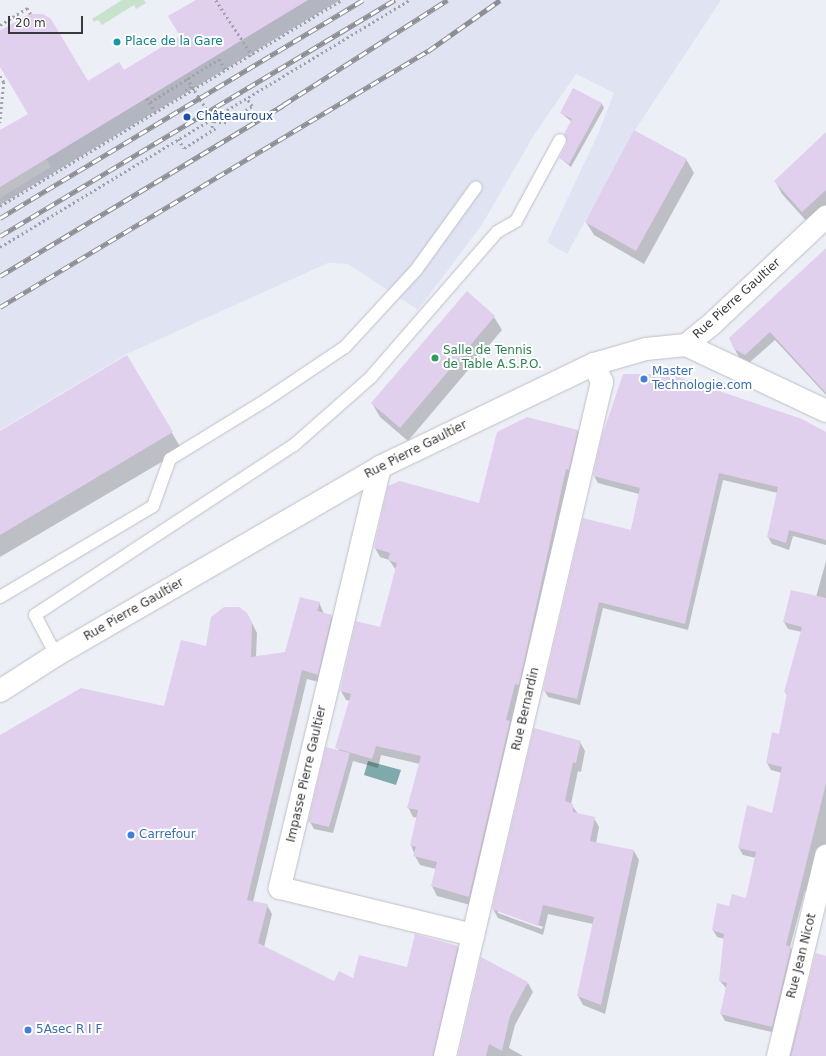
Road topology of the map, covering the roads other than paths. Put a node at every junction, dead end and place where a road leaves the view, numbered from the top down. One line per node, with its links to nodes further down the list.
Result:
1 (560, 140): 9 (lane)
2 (476, 187): 8 (lane)
3 (826, 217): 4 (street, Rue Pierre Gaultier)
4 (686, 345): 5 (street, Rue Pierre Gaultier); 6 (street)
5 (594, 364): 7 (street, Rue Pierre Gaultier); 12 (street, Rue Bernardin)
6 (826, 411)
7 (380, 467): 9 (street, Rue Pierre Gaultier); 12 (street, Impasse Pierre Gaultier)
8 (0, 597)
9 (56, 655): 10 (street, Rue Pierre Gaultier)
10 (0, 691)
11 (826, 856): 14 (street, Rue Jean Nicot)
12 (474, 935): 13 (street, Rue Bernardin)
13 (445, 1056)
14 (778, 1056)

